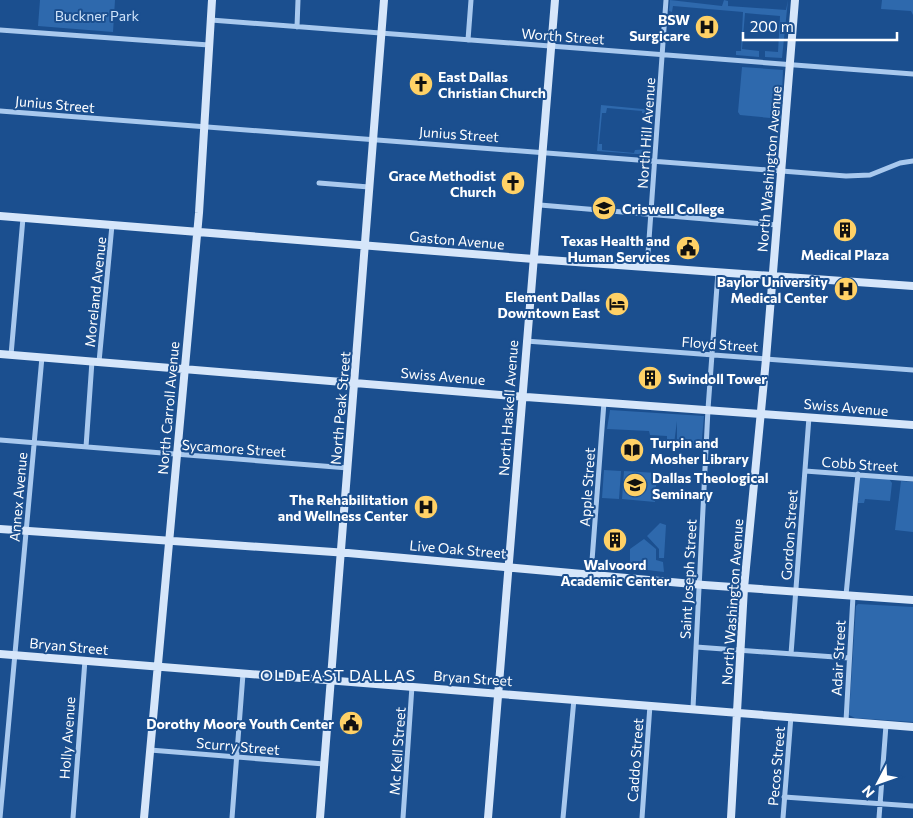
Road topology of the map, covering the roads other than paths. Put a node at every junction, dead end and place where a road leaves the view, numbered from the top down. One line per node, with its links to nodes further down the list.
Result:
1 (212, 0): 8 (street, North Carroll Avenue)
2 (298, 0): 9 (street)
3 (384, 0): 11 (street, North Peak Street)
4 (471, 0): 12 (street)
5 (555, 0): 14 (street, North Haskell Avenue)
6 (666, 0): 15 (street, North Hill Avenue)
7 (795, 0): 16 (street, North Washington Avenue)
8 (211, 20): 9 (street, Worth Street); 13 (street, North Carroll Avenue)
9 (296, 27): 11 (street, Worth Street)
10 (0, 30): 13 (street)
11 (381, 33): 12 (street, Worth Street); 20 (street, North Peak Street)
12 (468, 40): 14 (street, Worth Street)
13 (209, 45): 19 (street, North Carroll Avenue)
14 (552, 47): 15 (street, Worth Street); 21 (street, North Haskell Avenue)
15 (663, 55): 16 (street, Worth Street); 23 (street, North Hill Avenue)
16 (790, 64): 17 (street, Worth Street); 24 (street, North Washington Avenue)
17 (913, 74)
18 (0, 111): 19 (street, Junius Street)
19 (204, 127): 20 (street, Junius Street); 33 (street, North Carroll Avenue)
20 (373, 139): 21 (street, Junius Street); 26 (street, North Peak Street)
21 (543, 152): 23 (street, Junius Street); 27 (street, North Haskell Avenue)
22 (913, 161): 24 (street, Junius Street)
23 (655, 162): 24 (street, Junius Street); 28 (street, North Hill Avenue)
24 (783, 171): 32 (street, North Washington Avenue)
25 (319, 183): 26 (street)
26 (370, 187): 34 (street, North Peak Street)
27 (540, 205): 28 (street); 35 (street, North Haskell Avenue)
28 (651, 214): 32 (street); 36 (street, North Hill Avenue)
29 (0, 216): 30 (street, Gaston Avenue)
30 (23, 218): 31 (street, Gaston Avenue); 42 (street)
31 (112, 225): 33 (street, Gaston Avenue); 46 (street, Moreland Avenue)
32 (777, 225): 38 (street, North Washington Avenue)
33 (197, 232): 34 (street, Gaston Avenue); 47 (street, North Carroll Avenue)
34 (365, 245): 35 (street, Gaston Avenue); 49 (street, North Peak Street)
35 (534, 259): 36 (street, Gaston Avenue); 40 (street, North Haskell Avenue)
36 (647, 268): 37 (street, Gaston Avenue)
37 (718, 272): 38 (street, Gaston Avenue); 43 (street, Saint Joseph Street)
38 (773, 276): 39 (street, Gaston Avenue); 45 (street, North Washington Avenue)
39 (913, 286)
40 (526, 341): 43 (street, Floyd Street); 50 (street, North Haskell Avenue)
41 (0, 354): 42 (street, Swiss Avenue)
42 (11, 355): 44 (street, Swiss Avenue)
43 (712, 355): 45 (street, Floyd Street); 52 (street, Saint Joseph Street)
44 (42, 357): 46 (street, Swiss Avenue); 57 (street, Annex Avenue)
45 (766, 359): 48 (street, Floyd Street); 53 (street, North Washington Avenue)
46 (96, 361): 47 (street, Swiss Avenue); 58 (street, Moreland Avenue)
47 (184, 368): 49 (street, Swiss Avenue); 59 (street, North Carroll Avenue)
48 (913, 370)
49 (354, 382): 50 (street, Swiss Avenue); 60 (street, North Peak Street)
50 (521, 396): 51 (street, Swiss Avenue); 68 (street, North Haskell Avenue)
51 (604, 402): 52 (street, Swiss Avenue); 69 (street, Apple Street)
52 (708, 409): 53 (street, Swiss Avenue); 70 (street, Saint Joseph Street)
53 (761, 413): 54 (street, Swiss Avenue); 71 (street, North Washington Avenue)
54 (809, 417): 55 (street, Swiss Avenue); 61 (street, Gordon Street)
55 (913, 425)
56 (0, 440): 57 (street, Sycamore Street)
57 (33, 443): 58 (street, Sycamore Street); 65 (street, Annex Avenue)
58 (86, 447): 59 (street, Sycamore Street)
59 (176, 454): 60 (street, Sycamore Street); 66 (street, North Carroll Avenue)
60 (348, 468): 67 (street, North Peak Street)
61 (805, 471): 62 (street, Cobb Street); 72 (street, Gordon Street)
62 (858, 474): 63 (street, Cobb Street); 73 (street, Adair Street)
63 (913, 479)
64 (0, 528): 65 (street, Live Oak Street)
65 (26, 531): 66 (street, Live Oak Street); 78 (street, Annex Avenue)
66 (169, 540): 67 (street, Live Oak Street); 82 (street, North Carroll Avenue)
67 (340, 552): 68 (street, Live Oak Street); 84 (street, North Peak Street)
68 (508, 566): 69 (street, Live Oak Street); 86 (street, North Haskell Avenue)
69 (591, 574): 70 (street, Live Oak Street)
70 (699, 585): 71 (street, Live Oak Street); 75 (street, Saint Joseph Street)
71 (744, 588): 72 (street, Live Oak Street); 76 (street, North Washington Avenue)
72 (796, 592): 73 (street, Live Oak Street); 79 (street, Gordon Street)
73 (850, 596): 74 (street, Live Oak Street); 80 (street, Adair Street)
74 (913, 600)
75 (696, 647): 76 (street); 89 (street, Saint Joseph Street)
76 (740, 650): 79 (street); 90 (street, North Washington Avenue)
77 (0, 654): 78 (street, Bryan Street)
78 (14, 654): 81 (street, Bryan Street); 95 (street, Annex Avenue)
79 (791, 654): 80 (street)
80 (849, 658): 92 (street, Adair Street)
81 (85, 659): 82 (street, Bryan Street); 103 (street, Holly Avenue)
82 (157, 667): 83 (street, Bryan Street); 96 (street, North Carroll Avenue)
83 (243, 674): 84 (street, Bryan Street); 97 (street)
84 (331, 679): 85 (street, Bryan Street); 98 (street, North Peak Street)
85 (412, 686): 86 (street, Bryan Street); 107 (street, Mc Kell Street)
86 (498, 692): 87 (street, Bryan Street); 108 (street, North Haskell Avenue)
87 (574, 698): 88 (street, Bryan Street); 109 (street)
88 (650, 704): 89 (street, Bryan Street); 110 (street, Caddo Street)
89 (693, 708): 90 (street, Bryan Street)
90 (737, 711): 91 (street, Bryan Street); 111 (street, North Washington Avenue)
91 (791, 716): 92 (street, Bryan Street); 99 (street, Pecos Street)
92 (846, 721): 93 (street, Bryan Street)
93 (886, 725): 94 (street, Bryan Street); 100 (street)
94 (913, 727)
95 (3, 741): 102 (street, Annex Avenue)
96 (150, 750): 97 (street, Scurry Street); 104 (street, North Carroll Avenue)
97 (236, 757): 98 (street, Scurry Street); 105 (street)
98 (324, 764): 106 (street, North Peak Street)
99 (784, 797): 100 (street); 112 (street, Pecos Street)
100 (880, 804): 101 (street); 113 (street)
101 (913, 806)
102 (0, 818)
103 (73, 818)
104 (144, 818)
105 (232, 818)
106 (320, 818)
107 (403, 818)
108 (488, 818)
109 (564, 818)
110 (642, 818)
111 (732, 818)
112 (782, 818)
113 (879, 818)

